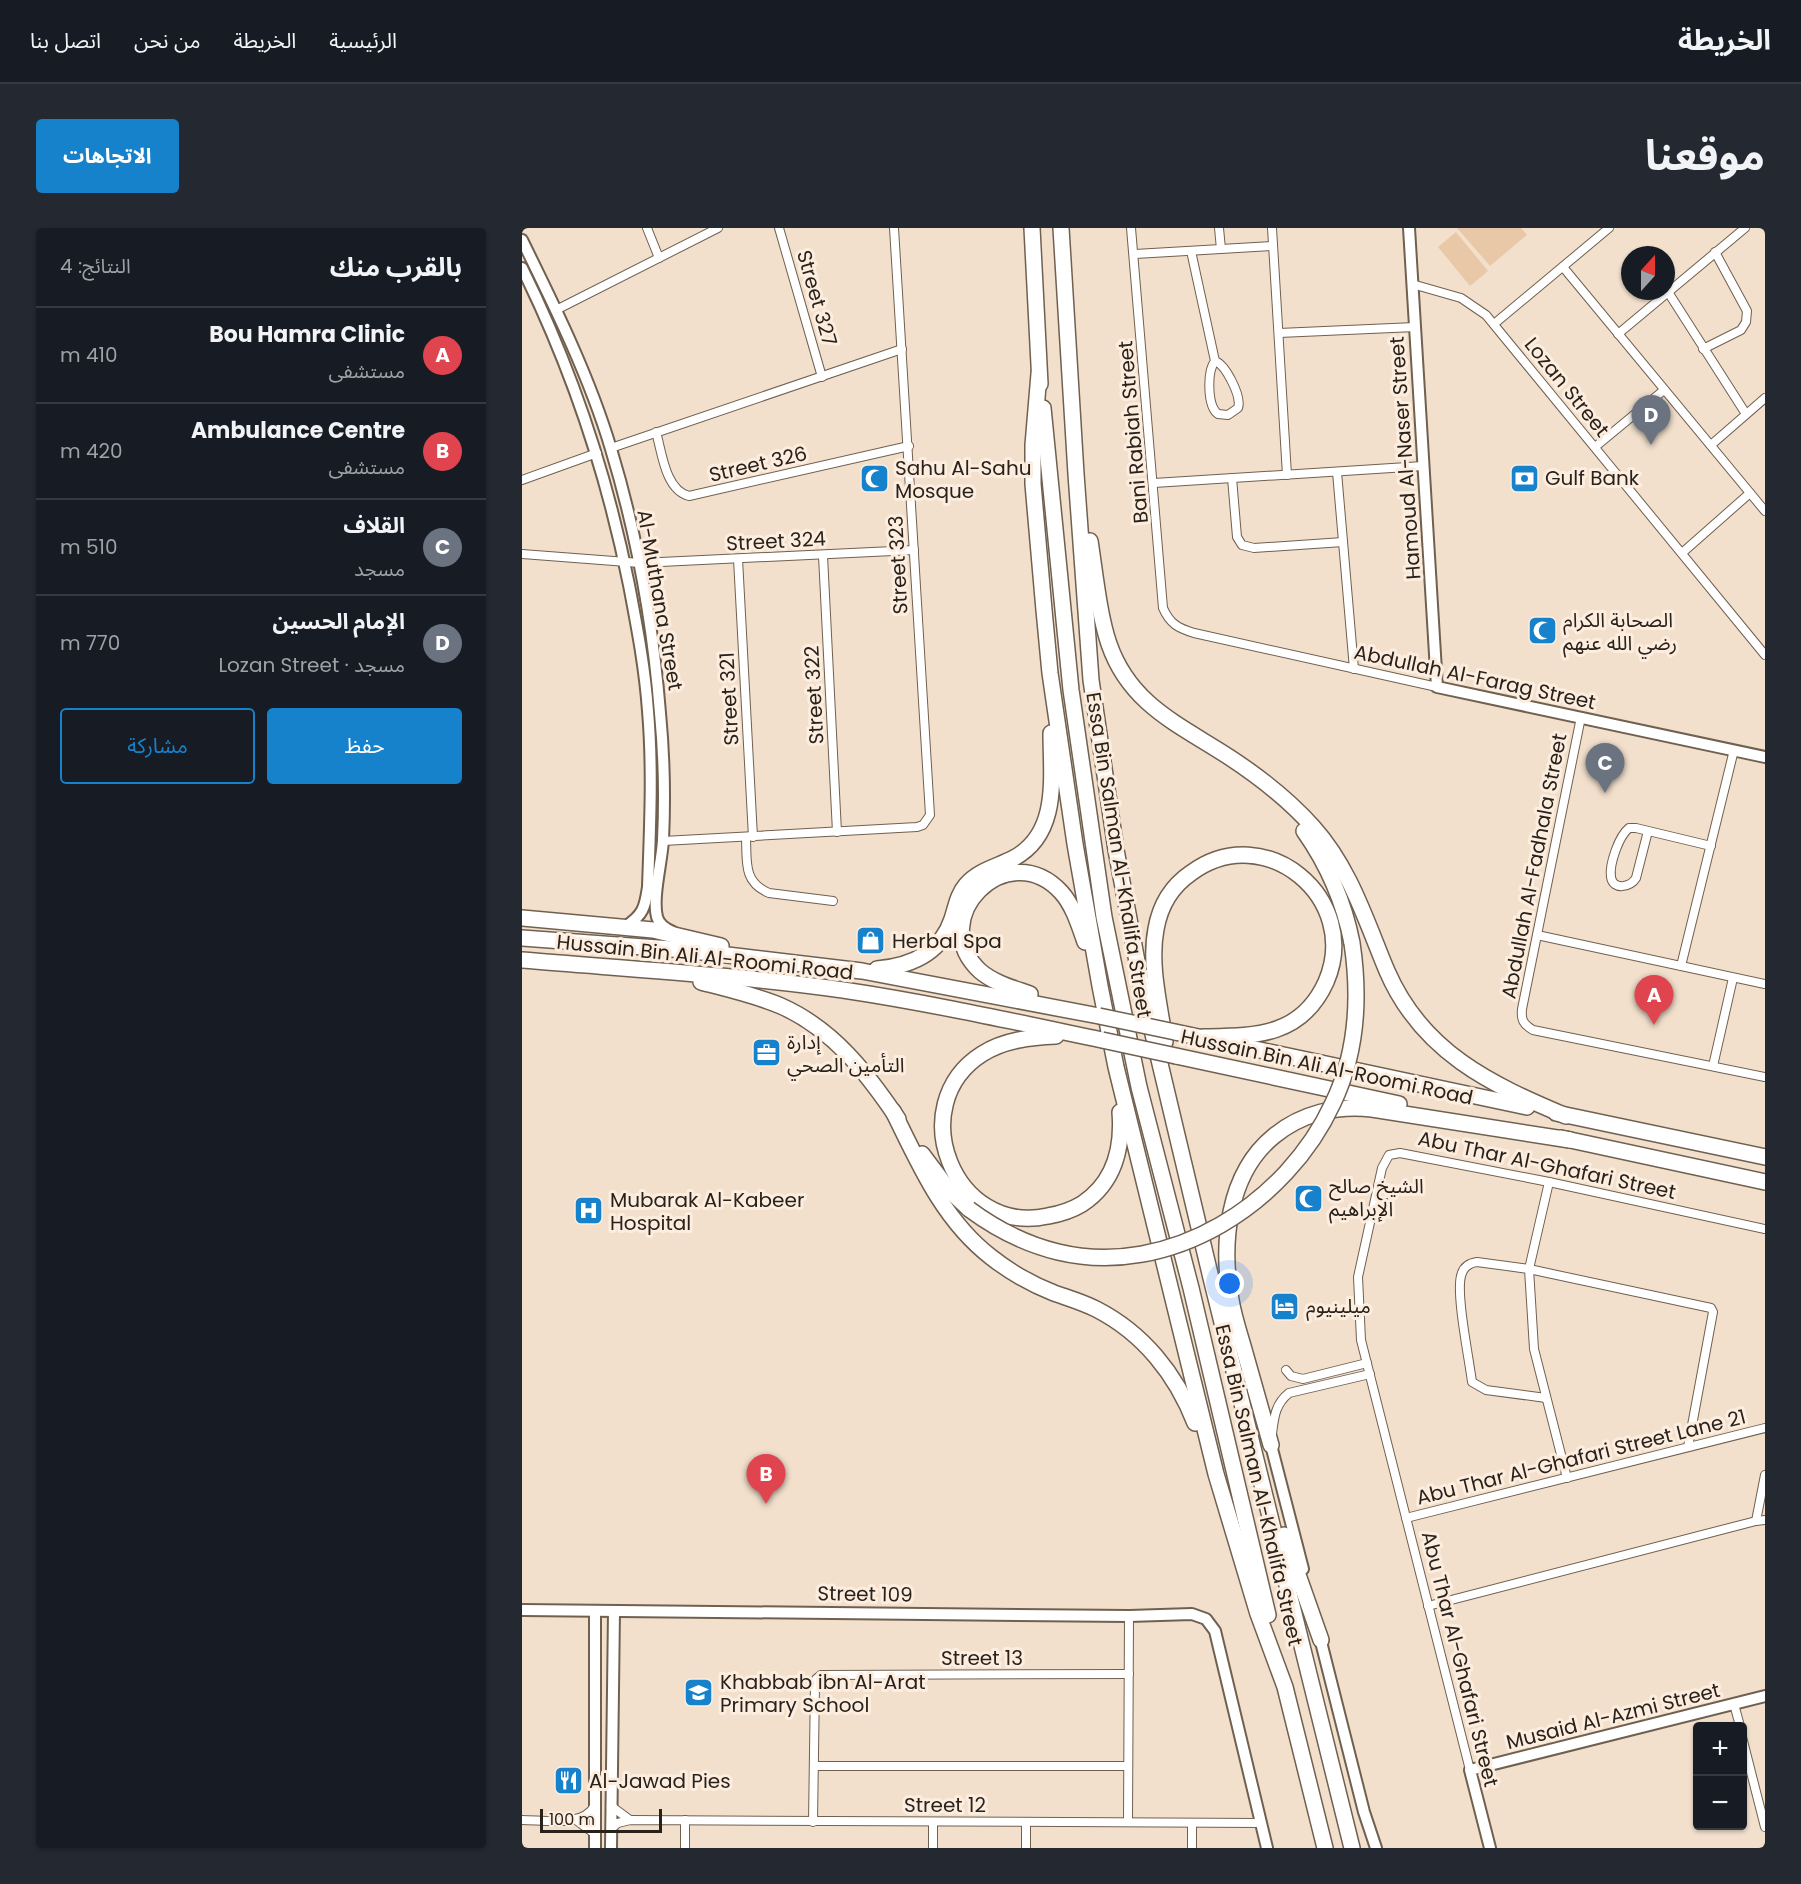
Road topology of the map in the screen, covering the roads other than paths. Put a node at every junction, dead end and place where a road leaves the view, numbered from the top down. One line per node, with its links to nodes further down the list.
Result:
1 (647, 228): 19 (street)
2 (718, 228): 19 (street)
3 (779, 228): 36 (street, Street 327)
4 (894, 228): 32 (street, Street 323)
5 (1032, 228): 35 (highway, Essa Bin Salman Al-Khalifa Street)
6 (1062, 228): 48 (highway, Essa Bin Salman Al-Khalifa Street)
7 (1131, 228): 18 (street, Bani Rabiah Street)
8 (1219, 228): 15 (street)
9 (1272, 228): 14 (street)
10 (1409, 228): 23 (street, Hamoud Al-Naser Street)
11 (1609, 228): 20 (street)
12 (1745, 228): 17 (street)
13 (522, 240): 27 (street, Al-Muthana Street)
14 (1273, 246): 15 (street); 30 (street)
15 (1221, 249): 16 (street)
16 (1191, 251): 18 (street); 34 (street)
17 (1715, 252): 24 (street); 33 (street)
18 (1135, 254): 52 (street, Bani Rabiah Street)
19 (659, 258): 27 (street)
20 (1563, 267): 28 (street); 31 (street)
21 (522, 268): 22 (street, Al-Muthana Street)
22 (525, 279): 45 (street, Al-Muthana Street)
23 (1412, 284): 28 (street, Lozan Street); 29 (street, Hamoud Al-Naser Street)
24 (1675, 286)
25 (1658, 300): 31 (street)
26 (1673, 300): 33 (street)
27 (556, 310): 44 (street, Al-Muthana Street)
28 (1494, 324): 43 (street, Lozan Street)
29 (1415, 327): 30 (street); 46 (street, Hamoud Al-Naser Street)
30 (1279, 333): 49 (street)
31 (1618, 334): 37 (street)
32 (902, 349): 36 (street); 42 (street, Street 323)
33 (1703, 349): 39 (street)
34 (1215, 361): 34 (street)
35 (1039, 374): 66 (highway); 128 (highway, Essa Bin Salman Al-Khalifa Street)
36 (822, 376): 40 (street)
37 (1664, 390): 41 (street); 43 (street)
38 (1765, 398): 39 (street)
39 (1746, 414): 41 (street)
40 (656, 432): 42 (street, Street 326); 44 (street)
41 (1710, 445): 53 (street)
42 (909, 446): 56 (street, Street 323)
43 (1595, 447): 57 (street, Lozan Street)
44 (611, 448): 62 (street, Al-Muthana Street)
45 (597, 453): 51 (street); 61 (street, Al-Muthana Street)
46 (1424, 466): 47 (street); 67 (street, Hamoud Al-Naser Street)
47 (1337, 472): 49 (street); 55 (street)
48 (1076, 474): 71 (highway); 100 (highway, Essa Bin Salman Al-Khalifa Street)
49 (1287, 475): 50 (street)
50 (1232, 478): 52 (street); 55 (street)
51 (522, 480)
52 (1154, 483): 63 (street, Bani Rabiah Street)
53 (1750, 493): 54 (street); 57 (street)
54 (1765, 511)
55 (1344, 543): 65 (street)
56 (914, 550): 59 (street, Street 324); 73 (street, Street 323)
57 (1682, 553): 64 (street, Lozan Street)
58 (522, 554): 61 (street, Street 324)
59 (823, 556): 60 (street, Street 324); 73 (street, Street 322)
60 (738, 559): 62 (street, Street 324); 74 (street, Street 321)
61 (624, 561): 62 (street, Street 324); 79 (street, Al-Muthana Street)
62 (640, 563): 75 (street, Al-Muthana Street)
63 (1178, 628): 65 (street, Abdullah Al-Farag Street)
64 (1765, 655)
65 (1354, 669): 67 (street, Abdullah Al-Farag Street)
66 (1050, 673): 86 (highway); 90 (highway)
67 (1437, 687): 68 (street, Abdullah Al-Farag Street)
68 (1581, 717): 69 (street, Abdullah Al-Farag Street); 80 (street, Abdullah Al-Fadhala Street)
69 (1734, 750): 70 (street, Abdullah Al-Farag Street); 76 (street)
70 (1765, 757)
71 (1268, 787): 97 (highway, bridge); 98 (highway)
72 (1648, 831): 72 (street); 76 (street)
73 (837, 832): 74 (street)
74 (750, 837): 75 (street); 77 (street, Street 321)
75 (663, 841): 81 (street, Al-Muthana Street)
76 (1711, 846): 85 (street)
77 (832, 901)
78 (522, 918): 79 (highway)
79 (625, 927): 81 (highway)
80 (1537, 935): 85 (street); 94 (street, Abdullah Al-Fadhala Street)
81 (681, 936): 84 (highway)
82 (522, 938): 84 (highway, Hussain Bin Ali Al-Roomi Road)
83 (522, 960): 87 (highway, Hussain Bin Ali Al-Roomi Road)
84 (776, 960): 86 (highway, Hussain Bin Ali Al-Roomi Road)
85 (1681, 966): 88 (street)
86 (862, 970): 91 (highway, Hussain Bin Ali Al-Roomi Road)
87 (661, 971): 92 (highway, Hussain Bin Ali Al-Roomi Road); 97 (highway)
88 (1733, 978): 89 (street); 94 (street)
89 (1765, 984)
90 (1100, 986): 91 (highway); 95 (highway)
91 (1081, 1012): 93 (highway, Hussain Bin Ali Al-Roomi Road, bridge)
92 (1079, 1035): 95 (highway); 99 (highway, Hussain Bin Ali Al-Roomi Road, bridge)
93 (1203, 1037): 98 (highway, Hussain Bin Ali Al-Roomi Road); 100 (highway)
94 (1713, 1066): 96 (street, Abdullah Al-Fadhala Street)
95 (1116, 1067): 114 (highway)
96 (1765, 1077)
97 (893, 1111): 114 (highway)
98 (1566, 1116): 101 (highway, Hussain Bin Ali Al-Roomi Road)
99 (1570, 1140): 103 (highway, Hussain Bin Ali Al-Roomi Road); 112 (highway)
100 (1181, 1149): 111 (highway, Essa Bin Salman Al-Khalifa Street)
101 (1765, 1157)
102 (1549, 1182): 104 (street, Abu Thar Al-Ghafari Street); 105 (street); 106 (street, Abu Thar Al-Ghafari Street)
103 (1765, 1182)
104 (1765, 1229)
105 (1529, 1269): 109 (street); 109 (street); 113 (street)
106 (1367, 1363): 107 (street, Abu Thar Al-Ghafari Street); 108 (street)
107 (1370, 1374): 108 (street); 117 (street, Abu Thar Al-Ghafari Street)
108 (1305, 1388): 112 (street)
109 (1546, 1398): 116 (street)
110 (1765, 1428): 113 (street, Abu Thar Al-Ghafari Street Lane 21)
111 (1249, 1430): 125 (highway); 160 (highway)
112 (1271, 1445): 125 (street)
113 (1688, 1447): 116 (street, Abu Thar Al-Ghafari Street Lane 21)
114 (1216, 1474): 128 (highway)
115 (1765, 1475): 119 (street)
116 (1567, 1478): 117 (street, Abu Thar Al-Ghafari Street Lane 21)
117 (1406, 1518): 120 (street, Abu Thar Al-Ghafari Street)
118 (1765, 1520): 119 (street)
119 (1756, 1521): 120 (street)
120 (1428, 1606): 136 (street, Abu Thar Al-Ghafari Street)
121 (522, 1610): 122 (street, Street 109)
122 (595, 1611): 123 (street, Street 109); 126 (street)
123 (614, 1611): 124 (street, Street 109); 132 (street)
124 (1129, 1616): 127 (street); 148 (street, Street 109)
125 (1321, 1640): 161 (street)
126 (595, 1662): 132 (street); 137 (street)
127 (1129, 1674): 134 (street, Street 13); 135 (street)
128 (1285, 1687): 159 (highway)
129 (1765, 1696): 130 (street, Musaid Al-Azmi Street)
130 (1734, 1704): 131 (street); 136 (street, Musaid Al-Azmi Street)
131 (1739, 1722)
132 (612, 1740): 138 (street)
133 (1747, 1753): 149 (street)
134 (815, 1766): 135 (street); 144 (street, Street 13)
135 (1128, 1766): 146 (street)
136 (1470, 1770): 162 (street, Abu Thar Al-Ghafari Street)
137 (595, 1805): 140 (street); 151 (street)
138 (612, 1806): 141 (street); 150 (street)
139 (522, 1820): 140 (street)
140 (576, 1820): 151 (street)
141 (630, 1820): 142 (street, Street 12); 150 (street, Street 12)
142 (685, 1820): 144 (street, Street 12); 154 (street)
143 (933, 1821): 144 (street, Street 12); 145 (street, Street 12); 155 (street)
144 (813, 1822)
145 (1026, 1822): 146 (street, Street 12); 156 (street)
146 (1128, 1822): 147 (street, Street 12)
147 (1192, 1823): 148 (street, Street 12); 157 (street)
148 (1261, 1823): 158 (street)
149 (1765, 1827)
150 (612, 1828): 153 (street)
151 (595, 1834): 152 (street)
152 (595, 1848)
153 (611, 1848)
154 (685, 1848)
155 (933, 1848)
156 (1026, 1848)
157 (1192, 1848)
158 (1267, 1848)
159 (1325, 1848)
160 (1352, 1848)
161 (1376, 1848)
162 (1490, 1848)

